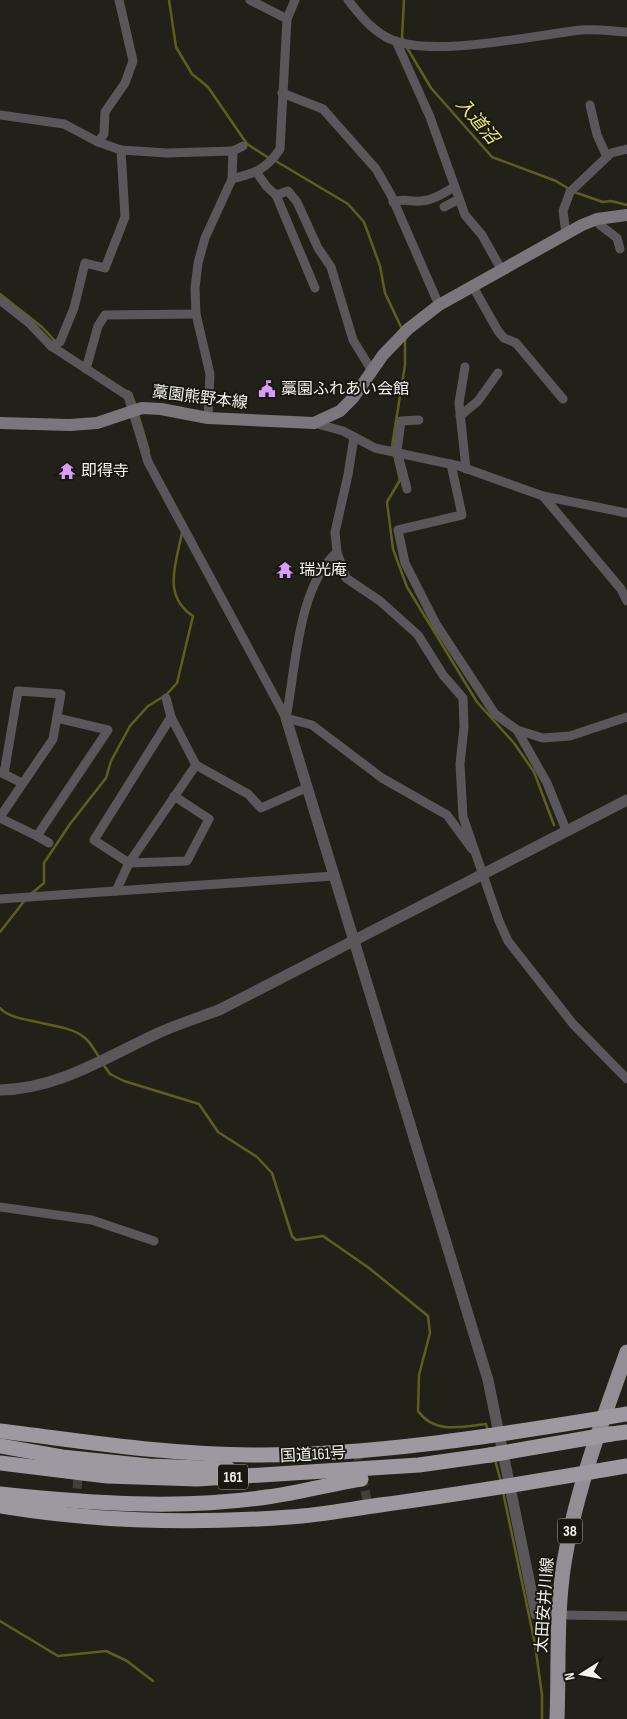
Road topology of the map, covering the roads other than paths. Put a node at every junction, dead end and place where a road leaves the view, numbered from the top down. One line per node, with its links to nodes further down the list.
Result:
1 (119, 0): 11 (street)
2 (250, 0): 5 (street)
3 (295, 0): 5 (street)
4 (348, 0): 7 (street)
5 (287, 20): 8 (street)
6 (627, 32): 7 (street)
7 (397, 41): 19 (street)
8 (282, 93): 17 (street); 22 (street)
9 (590, 105): 16 (street)
10 (0, 115): 11 (street)
11 (98, 142): 14 (street)
12 (242, 146): 15 (street)
13 (627, 149): 16 (street)
14 (121, 150): 15 (street); 36 (street)
15 (233, 151): 18 (street)
16 (607, 157): 26 (street)
17 (257, 173): 18 (street); 20 (street)
18 (232, 179): 35 (street)
19 (454, 187): 21 (street); 22 (street)
20 (276, 195): 27 (street); 29 (street)
21 (459, 200): 23 (street); 30 (street)
22 (393, 202): 34 (street)
23 (444, 207)
24 (627, 215): 25 (main road, 藁園熊野本線)
25 (597, 219): 26 (main road, 藁園熊野本線); 28 (street)
26 (566, 233): 30 (main road, 藁園熊野本線)
27 (318, 248): 29 (street); 39 (street)
28 (620, 249)
29 (303, 254): 32 (street)
30 (501, 269): 31 (main road, 藁園熊野本線)
31 (472, 285): 34 (main road, 藁園熊野本線); 41 (street)
32 (315, 288)
33 (0, 300): 36 (street)
34 (439, 305): 39 (main road, 藁園熊野本線)
35 (196, 314): 37 (street); 44 (street)
36 (55, 344): 37 (street)
37 (87, 366): 42 (street)
38 (465, 367): 43 (street)
39 (372, 371): 47 (main road, 藁園熊野本線)
40 (498, 374): 43 (street)
41 (563, 399)
42 (136, 410): 44 (main road, 藁園熊野本線); 46 (main road, 藁園熊野本線); 63 (street)
43 (460, 416): 51 (street)
44 (208, 418): 47 (main road, 藁園熊野本線)
45 (419, 420): 49 (street)
46 (0, 423)
47 (314, 423): 48 (street)
48 (354, 437): 49 (street); 55 (street)
49 (397, 451): 50 (street); 52 (street)
50 (452, 464): 51 (street); 57 (street)
51 (466, 469): 53 (street)
52 (407, 489)
53 (543, 496): 54 (street); 56 (street)
54 (627, 513)
55 (337, 552): 58 (street); 63 (street)
56 (627, 601)
57 (475, 686): 58 (street); 64 (street)
58 (464, 696): 75 (street)
59 (166, 698): 60 (street)
60 (172, 717): 65 (street); 76 (street)
61 (627, 717): 64 (street)
62 (57, 718): 66 (street); 67 (street); 73 (street)
63 (286, 718): 68 (street); 75 (street)
64 (517, 730): 72 (street)
65 (196, 765): 68 (street); 69 (street)
66 (2, 773): 67 (street)
67 (22, 783): 71 (street)
68 (306, 788): 78 (street)
69 (174, 796): 76 (street); 76 (street)
70 (627, 800): 72 (street)
71 (0, 818): 73 (street)
72 (566, 830): 77 (street)
73 (37, 836): 74 (street)
74 (49, 843)
75 (472, 849): 77 (street)
76 (129, 863): 79 (street)
77 (482, 875): 81 (street); 82 (street)
78 (334, 876): 79 (street); 81 (street)
79 (116, 891): 80 (street)
80 (0, 899)
81 (354, 942): 83 (street); 91 (street)
82 (627, 1079)
83 (0, 1090)
84 (0, 1207): 85 (street)
85 (154, 1240)
86 (627, 1352): 88 (main road, 太田安井川線 / 38)
87 (627, 1414): 88 (highway)
88 (604, 1418): 91 (highway); 97 (main road, 太田安井川線 / 38)
89 (0, 1431): 91 (highway)
90 (627, 1432): 94 (highway, 国道161号 / 161, bridge)
91 (498, 1434): 98 (street)
92 (0, 1446): 96 (highway)
93 (0, 1462): 96 (highway, 国道161号 / 161)
94 (419, 1466): 96 (highway, 国道161号 / 161); 99 (highway)
95 (627, 1466): 97 (highway)
96 (292, 1473)
97 (583, 1474): 98 (highway); 101 (main road, 太田安井川線 / 38)
98 (509, 1487): 100 (highway); 101 (street)
99 (0, 1494)
100 (0, 1506)
101 (560, 1615): 102 (street); 103 (main road, 太田安井川線 / 38)
102 (627, 1616)
103 (558, 1719)

